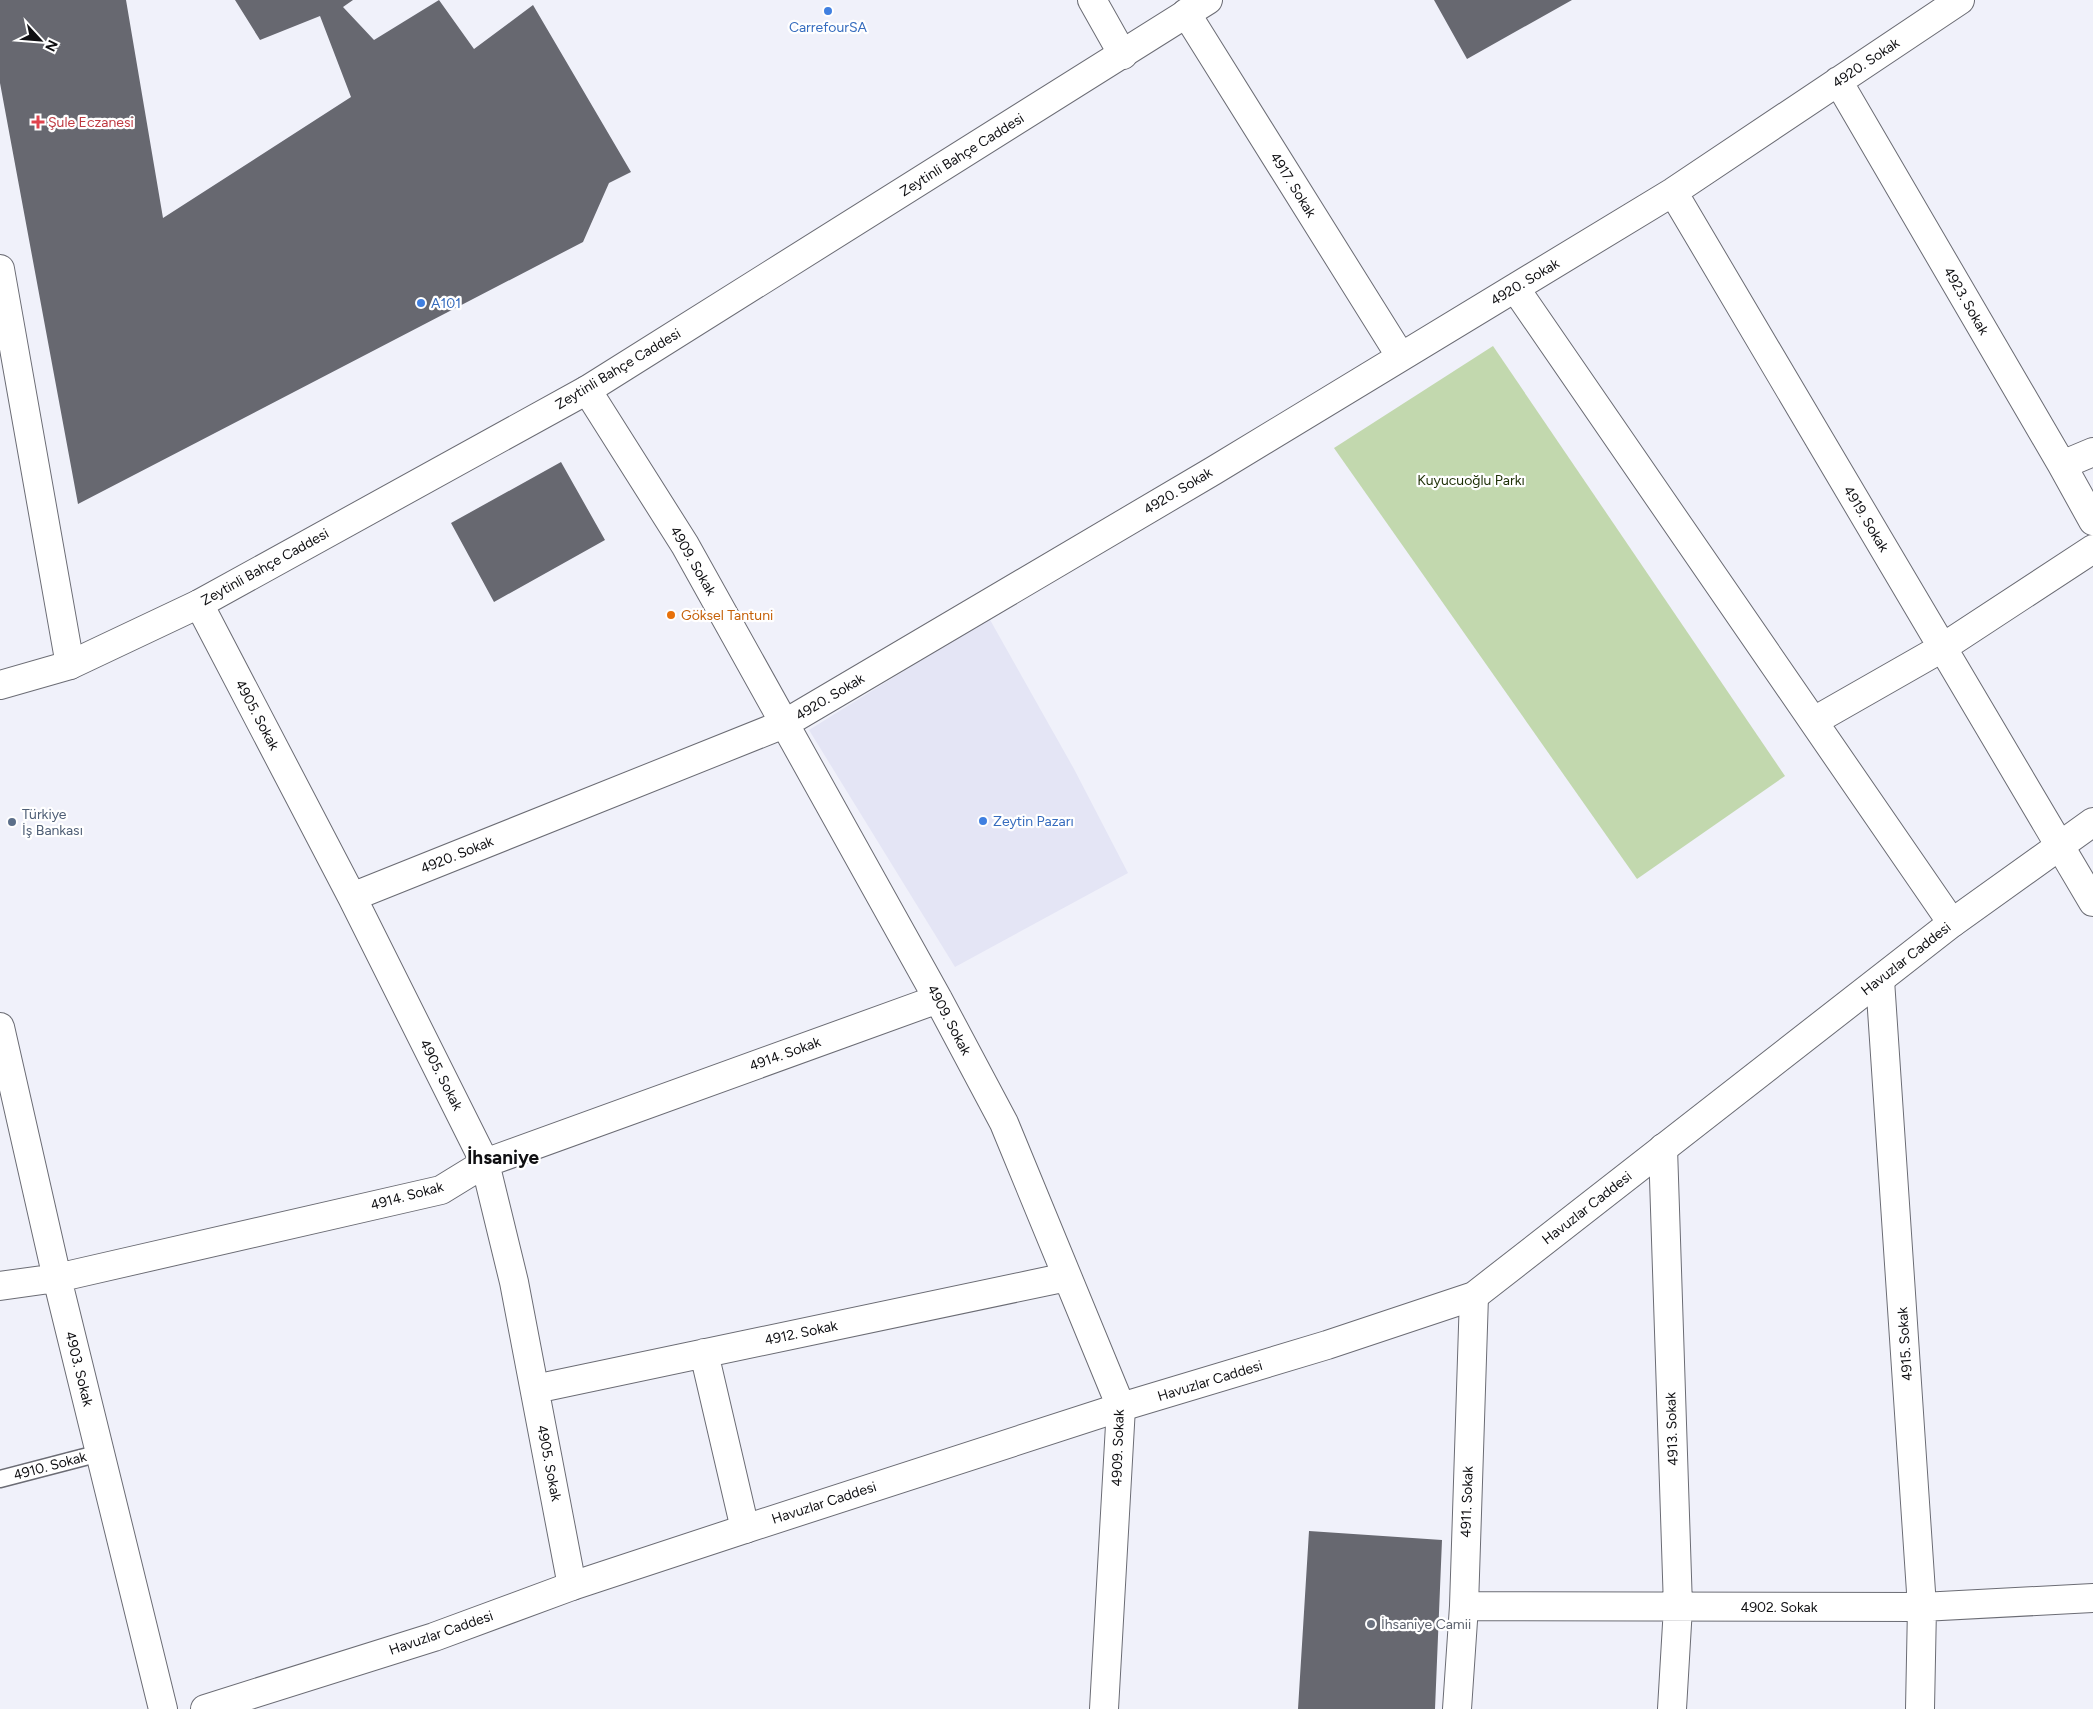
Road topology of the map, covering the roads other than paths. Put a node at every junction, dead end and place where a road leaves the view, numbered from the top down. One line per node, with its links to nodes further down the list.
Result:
1 (1092, 0): 4 (street)
2 (1960, 0): 5 (street, 4920. Sokak)
3 (1197, 7): 4 (street, Zeytinli Bahçe Caddesi); 9 (street, 4917. Sokak)
4 (1123, 55): 10 (street, Zeytinli Bahçe Caddesi)
5 (1838, 81): 6 (street, 4920. Sokak); 12 (street, 4923. Sokak)
6 (1673, 192): 8 (street, 4920. Sokak); 16 (street, 4919. Sokak)
7 (0, 269): 17 (street)
8 (1514, 288): 9 (street, 4920. Sokak); 19 (street)
9 (1401, 357): 20 (street, 4920. Sokak)
10 (588, 390): 15 (street, Zeytinli Bahçe Caddesi); 20 (street, 4909. Sokak)
11 (2093, 452): 12 (street)
12 (2062, 465): 13 (street, 4923. Sokak)
13 (2093, 521)
14 (2093, 549): 16 (street)
15 (199, 604): 17 (street, Zeytinli Bahçe Caddesi); 23 (street, 4905. Sokak)
16 (1942, 648): 19 (street); 22 (street, 4919. Sokak)
17 (70, 665): 18 (street, Zeytinli Bahçe Caddesi)
18 (0, 685)
19 (1814, 721): 25 (street)
20 (784, 724): 23 (street, 4920. Sokak); 27 (street, 4909. Sokak)
21 (2093, 822): 22 (street, Havuzlar Caddesi)
22 (2059, 847): 24 (street, 4919. Sokak); 25 (street, Havuzlar Caddesi)
23 (352, 897): 30 (street, 4905. Sokak)
24 (2093, 902)
25 (1952, 923): 26 (street, Havuzlar Caddesi)
26 (1880, 980): 29 (street, Havuzlar Caddesi); 45 (street, 4915. Sokak)
27 (938, 999): 30 (street, 4914. Sokak); 31 (street, 4909. Sokak)
28 (0, 1027): 32 (street, 4903. Sokak)
29 (1663, 1148): 34 (street, Havuzlar Caddesi); 44 (street, 4913. Sokak)
30 (485, 1163): 32 (street, 4914. Sokak); 36 (street, 4905. Sokak)
31 (1067, 1277): 35 (street, 4912. Sokak); 37 (street, 4909. Sokak)
32 (57, 1278): 33 (street, 4914. Sokak); 38 (street, 4903. Sokak)
33 (0, 1286)
34 (1474, 1296): 37 (street, Havuzlar Caddesi); 43 (street, 4911. Sokak)
35 (704, 1353): 36 (street, 4912. Sokak); 40 (street)
36 (535, 1389): 41 (street, 4905. Sokak)
37 (1121, 1407): 40 (street, Havuzlar Caddesi); 48 (street, 4909. Sokak)
38 (100, 1453): 39 (lane, 4910. Sokak); 46 (street, 4903. Sokak)
39 (0, 1479)
40 (745, 1529): 41 (street, Havuzlar Caddesi)
41 (572, 1586): 47 (street, Havuzlar Caddesi)
42 (2093, 1598): 45 (street, 4902. Sokak)
43 (1464, 1606): 44 (street, 4902. Sokak); 49 (street, 4911. Sokak)
44 (1678, 1606): 45 (street, 4902. Sokak); 50 (street, 4913. Sokak)
45 (1922, 1607): 51 (street, 4915. Sokak)
46 (163, 1709)
47 (206, 1709)
48 (1104, 1709)
49 (1457, 1709)
50 (1672, 1709)
51 (1920, 1709)

